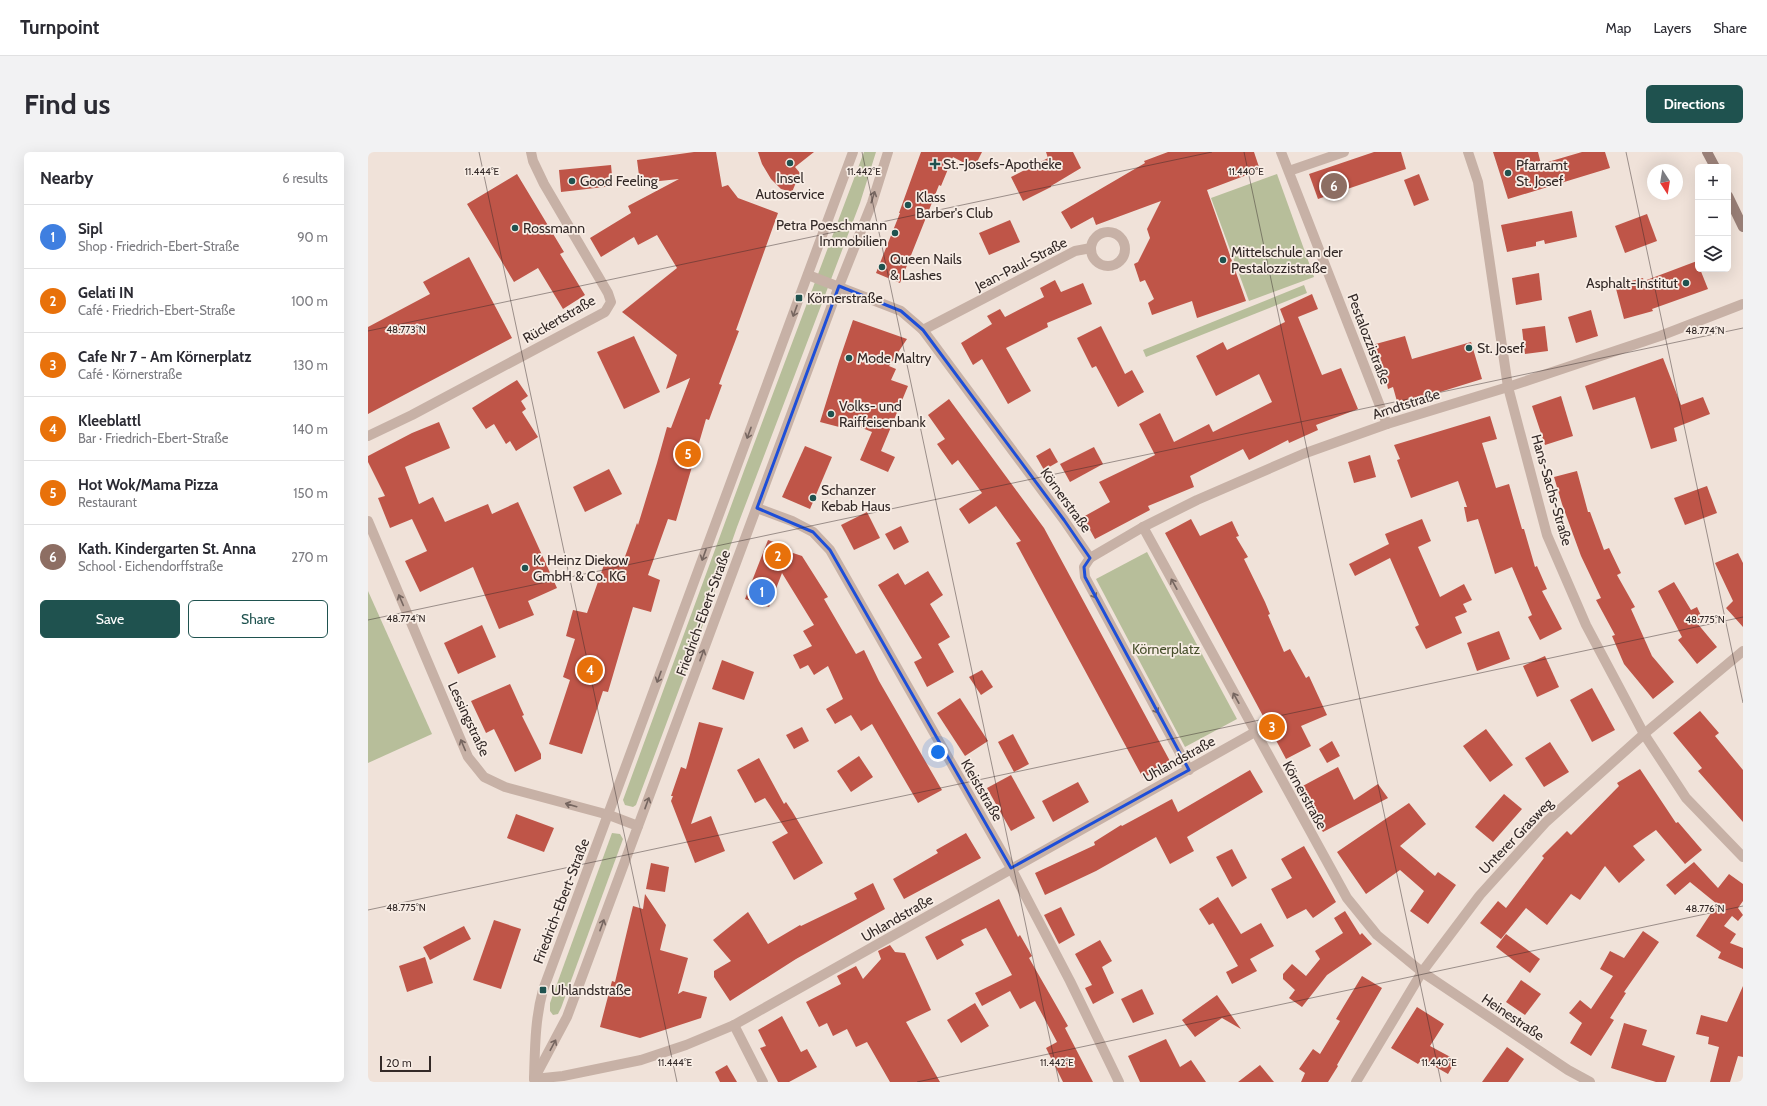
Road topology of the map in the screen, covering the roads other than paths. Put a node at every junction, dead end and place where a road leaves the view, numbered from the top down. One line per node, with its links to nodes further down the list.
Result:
1 (531, 152): 19 (street, Rückertstraße)
2 (853, 152): 13 (street, Friedrich-Ebert-Straße)
3 (888, 152): 14 (street, Friedrich-Ebert-Straße, one-way to 3)
4 (1281, 152): 9 (street, Pestalozzistraße)
5 (1344, 152): 9 (street)
6 (1468, 152): 17 (street, Hans-Sachs-Straße)
7 (1708, 152): 8 (main road)
8 (1713, 164)
9 (1289, 171): 18 (street, Pestalozzistraße)
10 (1730, 200): 11 (main road)
11 (1743, 227)
12 (1091, 248): 16 (street, Jean-Paul-Straße)
13 (808, 275): 14 (street, Körnerstraße); 28 (street, Friedrich-Ebert-Straße, one-way to 28)
14 (839, 286): 16 (street, Körnerstraße); 20 (street, Friedrich-Ebert-Straße)
15 (1743, 304): 17 (street, Arndtstraße)
16 (923, 330): 23 (street, Körnerstraße)
17 (1508, 386): 18 (street, Arndtstraße); 26 (street, Hans-Sachs-Straße)
18 (1387, 424): 22 (street, Arndtstraße)
19 (368, 436)
20 (757, 508): 29 (street, Friedrich-Ebert-Straße, one-way to 20); 31 (street, Kleiststraße)
21 (368, 521): 28 (street, Lessingstraße, one-way to 21)
22 (1143, 527): 23 (street, Arndtstraße); 25 (street, Körnerstraße, one-way to 22)
23 (1090, 558): 27 (street, one-way to 27)
24 (1743, 651): 26 (street, Unterer Grasweg)
25 (1255, 732): 27 (street, Uhlandstraße); 32 (street, Körnerstraße)
26 (1644, 734): 30 (street, Hans-Sachs-Straße); 32 (street, Unterer Grasweg)
27 (1189, 770): 31 (street, Uhlandstraße)
28 (609, 815): 29 (street, Lessingstraße); 34 (street, Friedrich-Ebert-Straße)
29 (638, 826): 34 (street, Friedrich-Ebert-Straße, one-way to 29)
30 (1743, 857)
31 (1011, 868): 33 (street, Uhlandstraße); 36 (street, Kleiststraße)
32 (1422, 972): 37 (street, Unterer Grasweg); 38 (street, Heinestraße)
33 (734, 1025): 34 (street, Uhlandstraße); 35 (street)
34 (534, 1081)
35 (762, 1082)
36 (1119, 1082)
37 (1356, 1082)
38 (1590, 1082)

